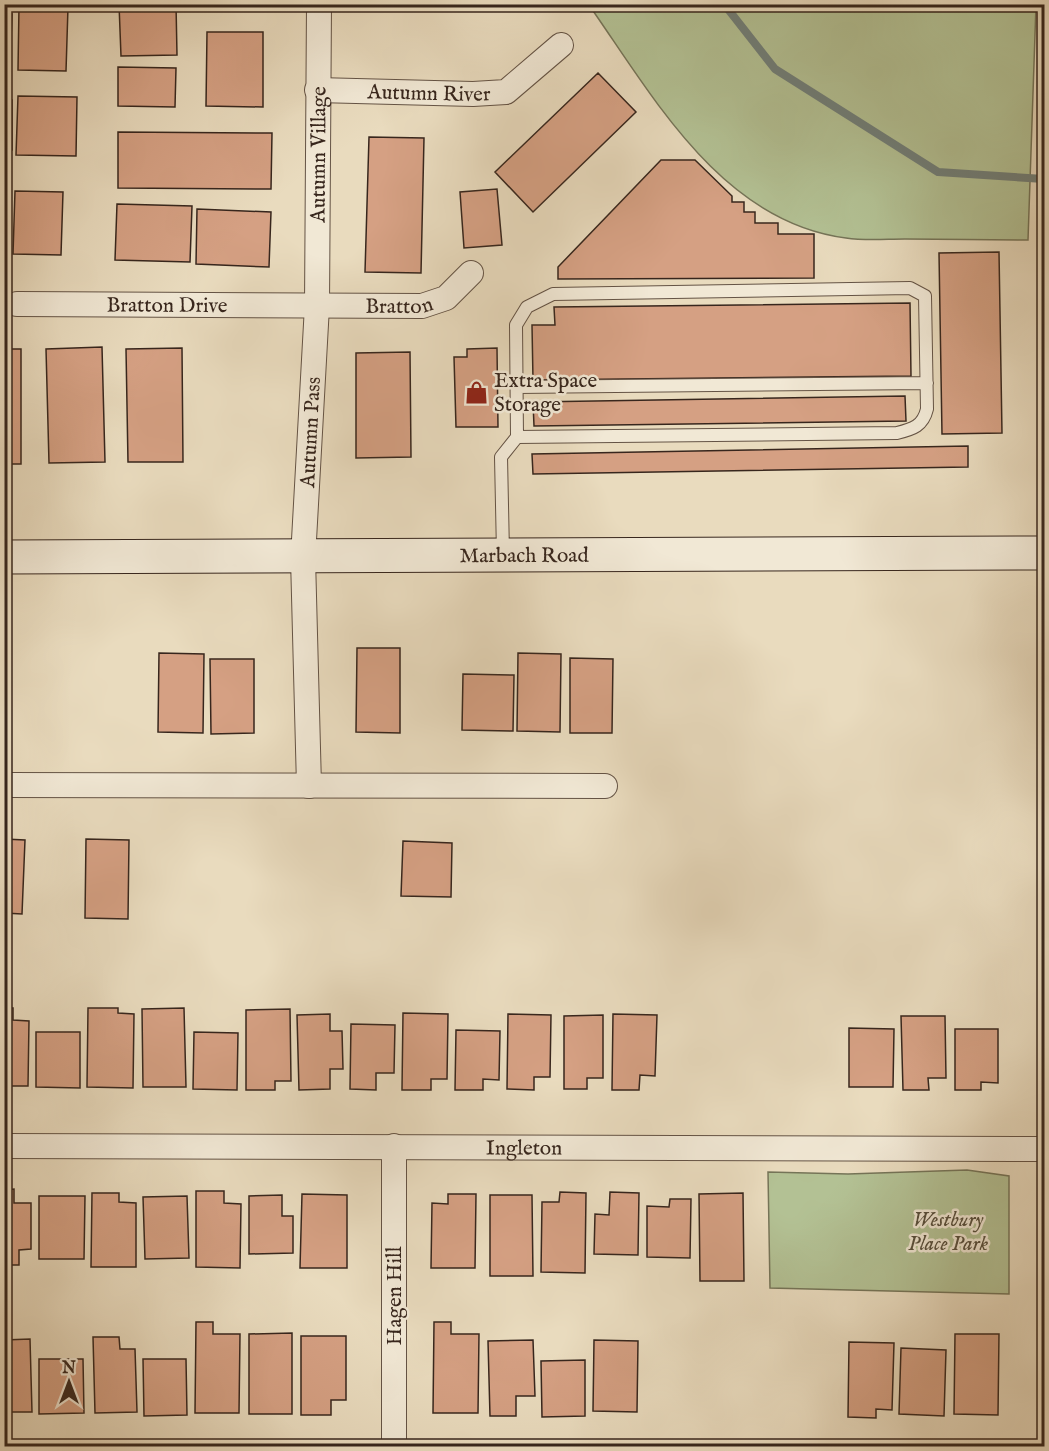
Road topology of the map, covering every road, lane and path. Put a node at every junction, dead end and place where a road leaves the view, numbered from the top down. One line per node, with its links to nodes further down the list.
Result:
1 (319, 4): 3 (street, Autumn Village)
2 (561, 45): 3 (street, Autumn River)
3 (317, 90): 6 (street, Autumn Village)
4 (471, 273): 6 (street, Bratton)
5 (17, 304): 6 (street, Bratton Drive)
6 (317, 306): 13 (street, Autumn Pass)
7 (927, 383): 8 (lane); 8 (lane); 9 (lane)
8 (517, 387): 9 (lane)
9 (517, 437): 12 (lane)
10 (1044, 553): 12 (main road, Marbach Road)
11 (4, 557): 13 (main road, Marbach Road)
12 (503, 557): 13 (main road, Marbach Road)
13 (303, 558): 15 (street, Autumn Pass)
14 (4, 786): 15 (street)
15 (309, 786): 16 (street)
16 (605, 786)
17 (4, 1146): 18 (street, Ingleton)
18 (394, 1146): 19 (street, Ingleton); 20 (street, Hagen Hill)
19 (1044, 1149)
20 (394, 1446)

